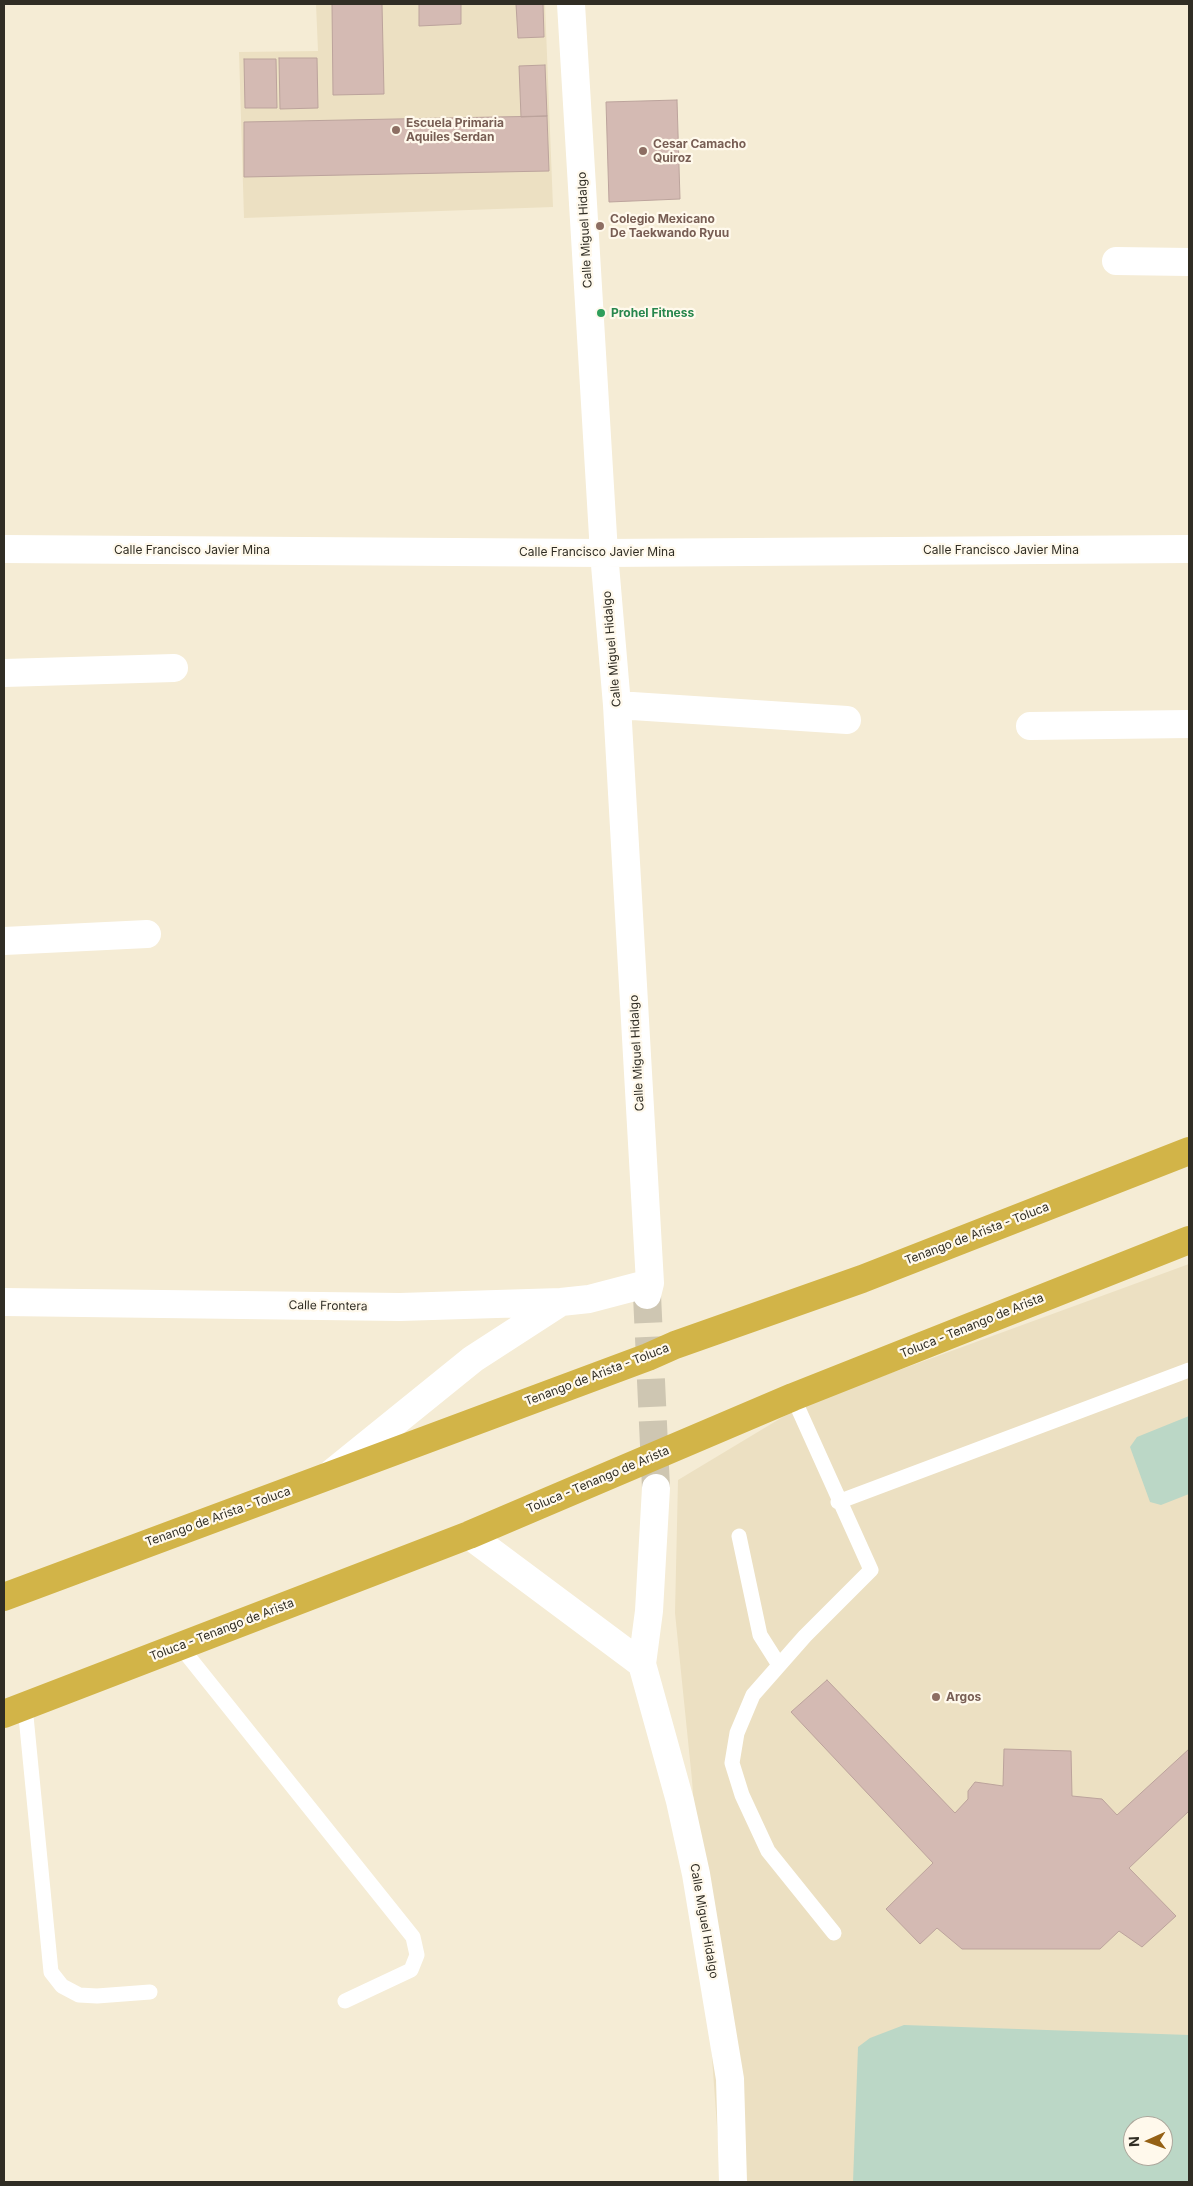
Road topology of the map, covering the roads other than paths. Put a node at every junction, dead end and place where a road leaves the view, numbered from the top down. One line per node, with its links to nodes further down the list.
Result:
1 (571, 4): 6 (street, Calle Miguel Hidalgo)
2 (1116, 261): 3 (street)
3 (1189, 262)
4 (4, 549): 6 (street, Calle Francisco Javier Mina)
5 (1189, 549): 6 (street, Calle Francisco Javier Mina)
6 (604, 553): 9 (street, Calle Miguel Hidalgo)
7 (174, 668): 8 (street)
8 (4, 673)
9 (617, 705): 10 (street); 17 (street, Calle Miguel Hidalgo)
10 (847, 720)
11 (1189, 724): 12 (street)
12 (1030, 726)
13 (147, 934): 14 (street)
14 (4, 941)
15 (1189, 1151): 22 (highway, Tenango de Arista - Toluca)
16 (1189, 1240): 21 (highway, Toluca - Tenango de Arista)
17 (648, 1289): 19 (street, Calle Frontera)
18 (4, 1302): 19 (street, Calle Frontera)
19 (561, 1302): 22 (street)
20 (1189, 1370): 24 (lane)
21 (793, 1397): 24 (lane); 25 (highway, Toluca - Tenango de Arista)
22 (326, 1477): 27 (highway, Tenango de Arista - Toluca)
23 (656, 1488): 29 (street, Calle Miguel Hidalgo)
24 (838, 1502): 30 (lane)
25 (469, 1535): 28 (highway, Toluca - Tenango de Arista); 29 (street)
26 (739, 1536): 30 (lane)
27 (4, 1597)
28 (180, 1646): 31 (highway, Toluca - Tenango de Arista); 34 (lane)
29 (642, 1664): 35 (street, Calle Miguel Hidalgo)
30 (780, 1665): 32 (lane)
31 (15, 1710): 33 (lane)
32 (834, 1933)
33 (150, 1992)
34 (345, 2001)
35 (734, 2182)

